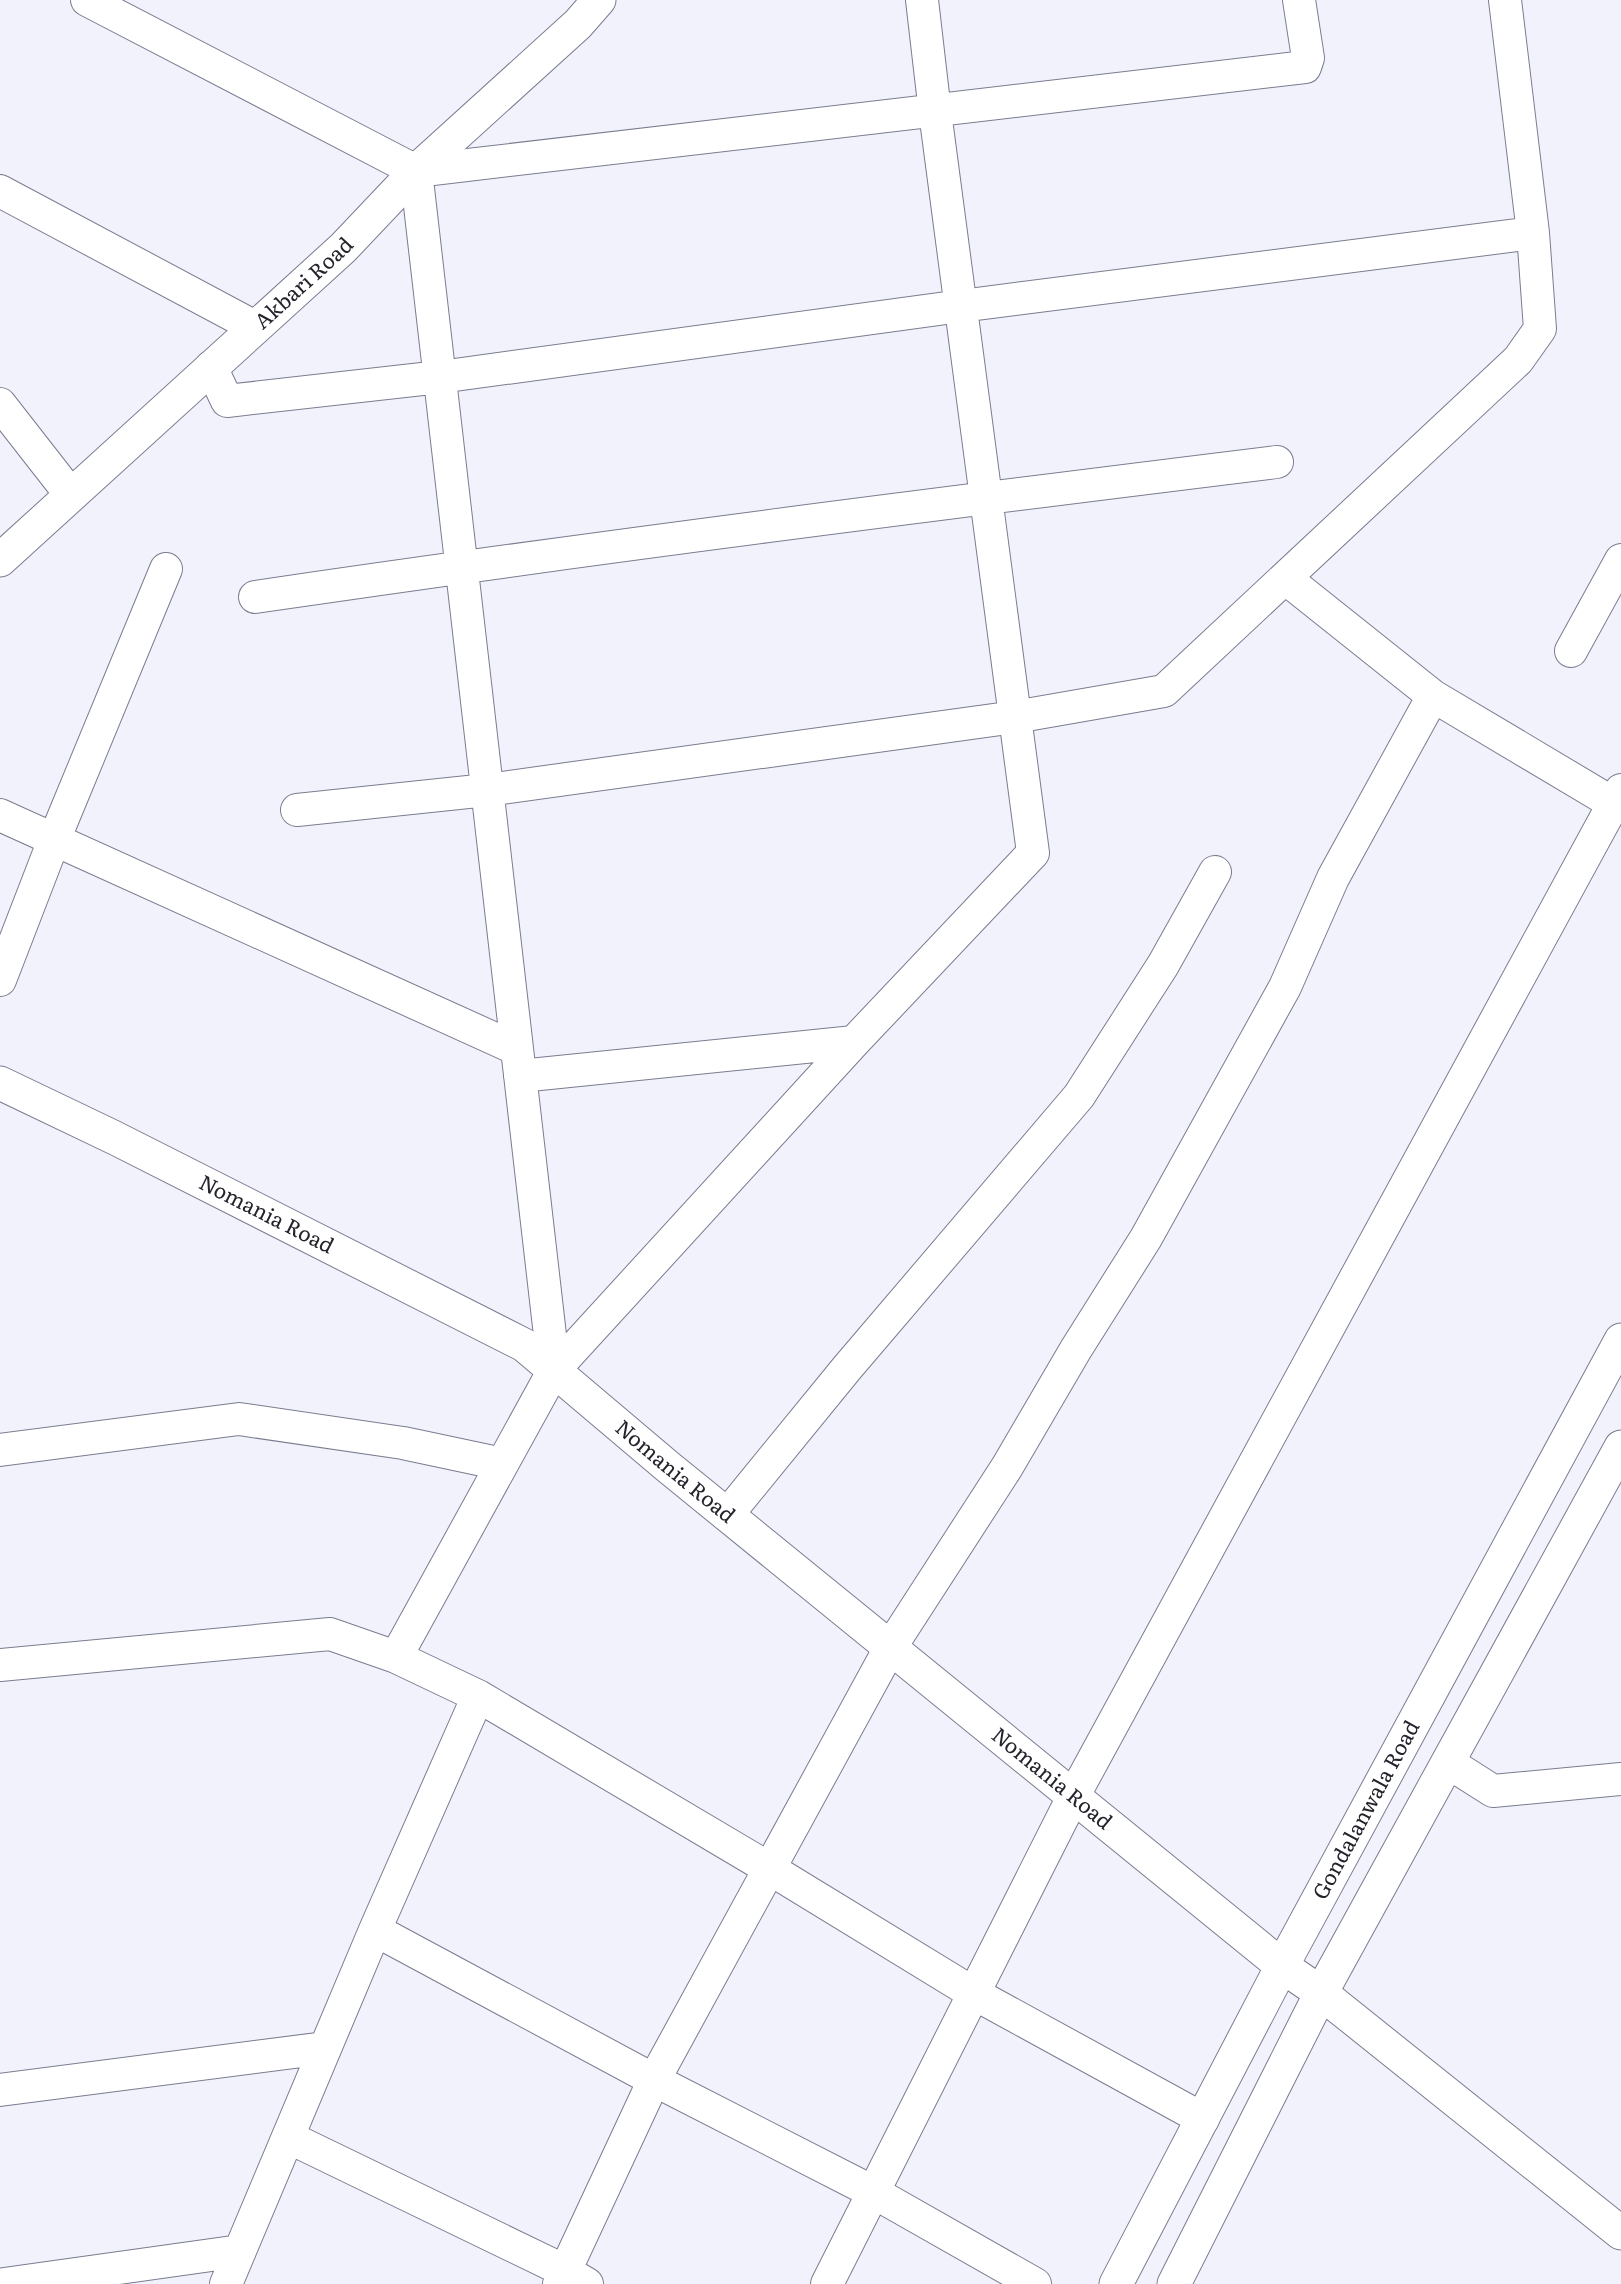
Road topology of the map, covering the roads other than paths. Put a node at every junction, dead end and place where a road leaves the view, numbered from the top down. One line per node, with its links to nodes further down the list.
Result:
1 (87, 0): 8 (street)
2 (599, 0): 6 (street, Akbari Road)
3 (922, 0): 7 (street)
4 (1299, 0): 7 (street)
5 (1505, 0): 10 (street)
6 (576, 12): 8 (street, Akbari Road)
7 (935, 112): 8 (street); 11 (street)
8 (416, 171): 12 (street, Akbari Road); 14 (street)
9 (0, 191): 12 (street)
10 (1533, 232): 11 (street); 23 (street)
11 (961, 306): 14 (street); 18 (street)
12 (255, 327): 13 (street, Akbari Road)
13 (211, 367): 14 (street); 17 (street, Akbari Road)
14 (440, 377): 21 (street)
15 (0, 404): 17 (street)
16 (1277, 462): 18 (street)
17 (71, 495): 19 (street, Akbari Road)
18 (986, 498): 21 (street); 27 (street)
19 (0, 560)
20 (1621, 560): 25 (street)
21 (462, 567): 24 (street); 28 (street)
22 (166, 569): 32 (street)
23 (1285, 578): 26 (street); 27 (street)
24 (255, 597)
25 (1571, 651)
26 (1433, 696): 29 (street); 44 (street)
27 (1015, 717): 28 (street); 35 (street)
28 (487, 790): 30 (street); 36 (street)
29 (1618, 800): 50 (street)
30 (297, 810)
31 (0, 815): 32 (street)
32 (54, 840): 34 (street); 36 (street)
33 (1215, 872): 43 (street)
34 (0, 980)
35 (854, 1042): 36 (street); 39 (street)
36 (519, 1063): 39 (street)
37 (0, 1083): 39 (street, Nomania Road)
38 (1621, 1340): 53 (street, Gondalanwala Road)
39 (554, 1370): 42 (street); 43 (street, Nomania Road)
40 (1621, 1447): 48 (street)
41 (0, 1450): 42 (street)
42 (502, 1464): 45 (street)
43 (727, 1515): 44 (street, Nomania Road)
44 (890, 1648): 50 (street, Nomania Road); 51 (street)
45 (396, 1657): 46 (street); 47 (street)
46 (0, 1665)
47 (478, 1696): 51 (street); 52 (street)
48 (1449, 1763): 49 (street); 55 (street)
49 (1621, 1779)
50 (1073, 1797): 53 (street, Nomania Road); 54 (street)
51 (770, 1869): 54 (street); 57 (street)
52 (375, 1930): 56 (street); 57 (street)
53 (1282, 1966): 55 (street, Nomania Road); 59 (street, Gondalanwala Road)
54 (973, 1993): 59 (street); 61 (street)
55 (1321, 1993): 62 (street, Nomania Road); 70 (street)
56 (325, 2048): 58 (street); 60 (street)
57 (654, 2080): 61 (street); 64 (street)
58 (0, 2090)
59 (1203, 2120): 69 (street, Gondalanwala Road)
60 (288, 2138): 63 (street); 64 (street)
61 (873, 2192): 67 (street); 68 (street)
62 (1621, 2233)
63 (240, 2251): 65 (street); 66 (street)
64 (570, 2280)
65 (4, 2284)
66 (226, 2284)
67 (826, 2284)
68 (1035, 2284)
69 (1116, 2284)
70 (1174, 2284)

